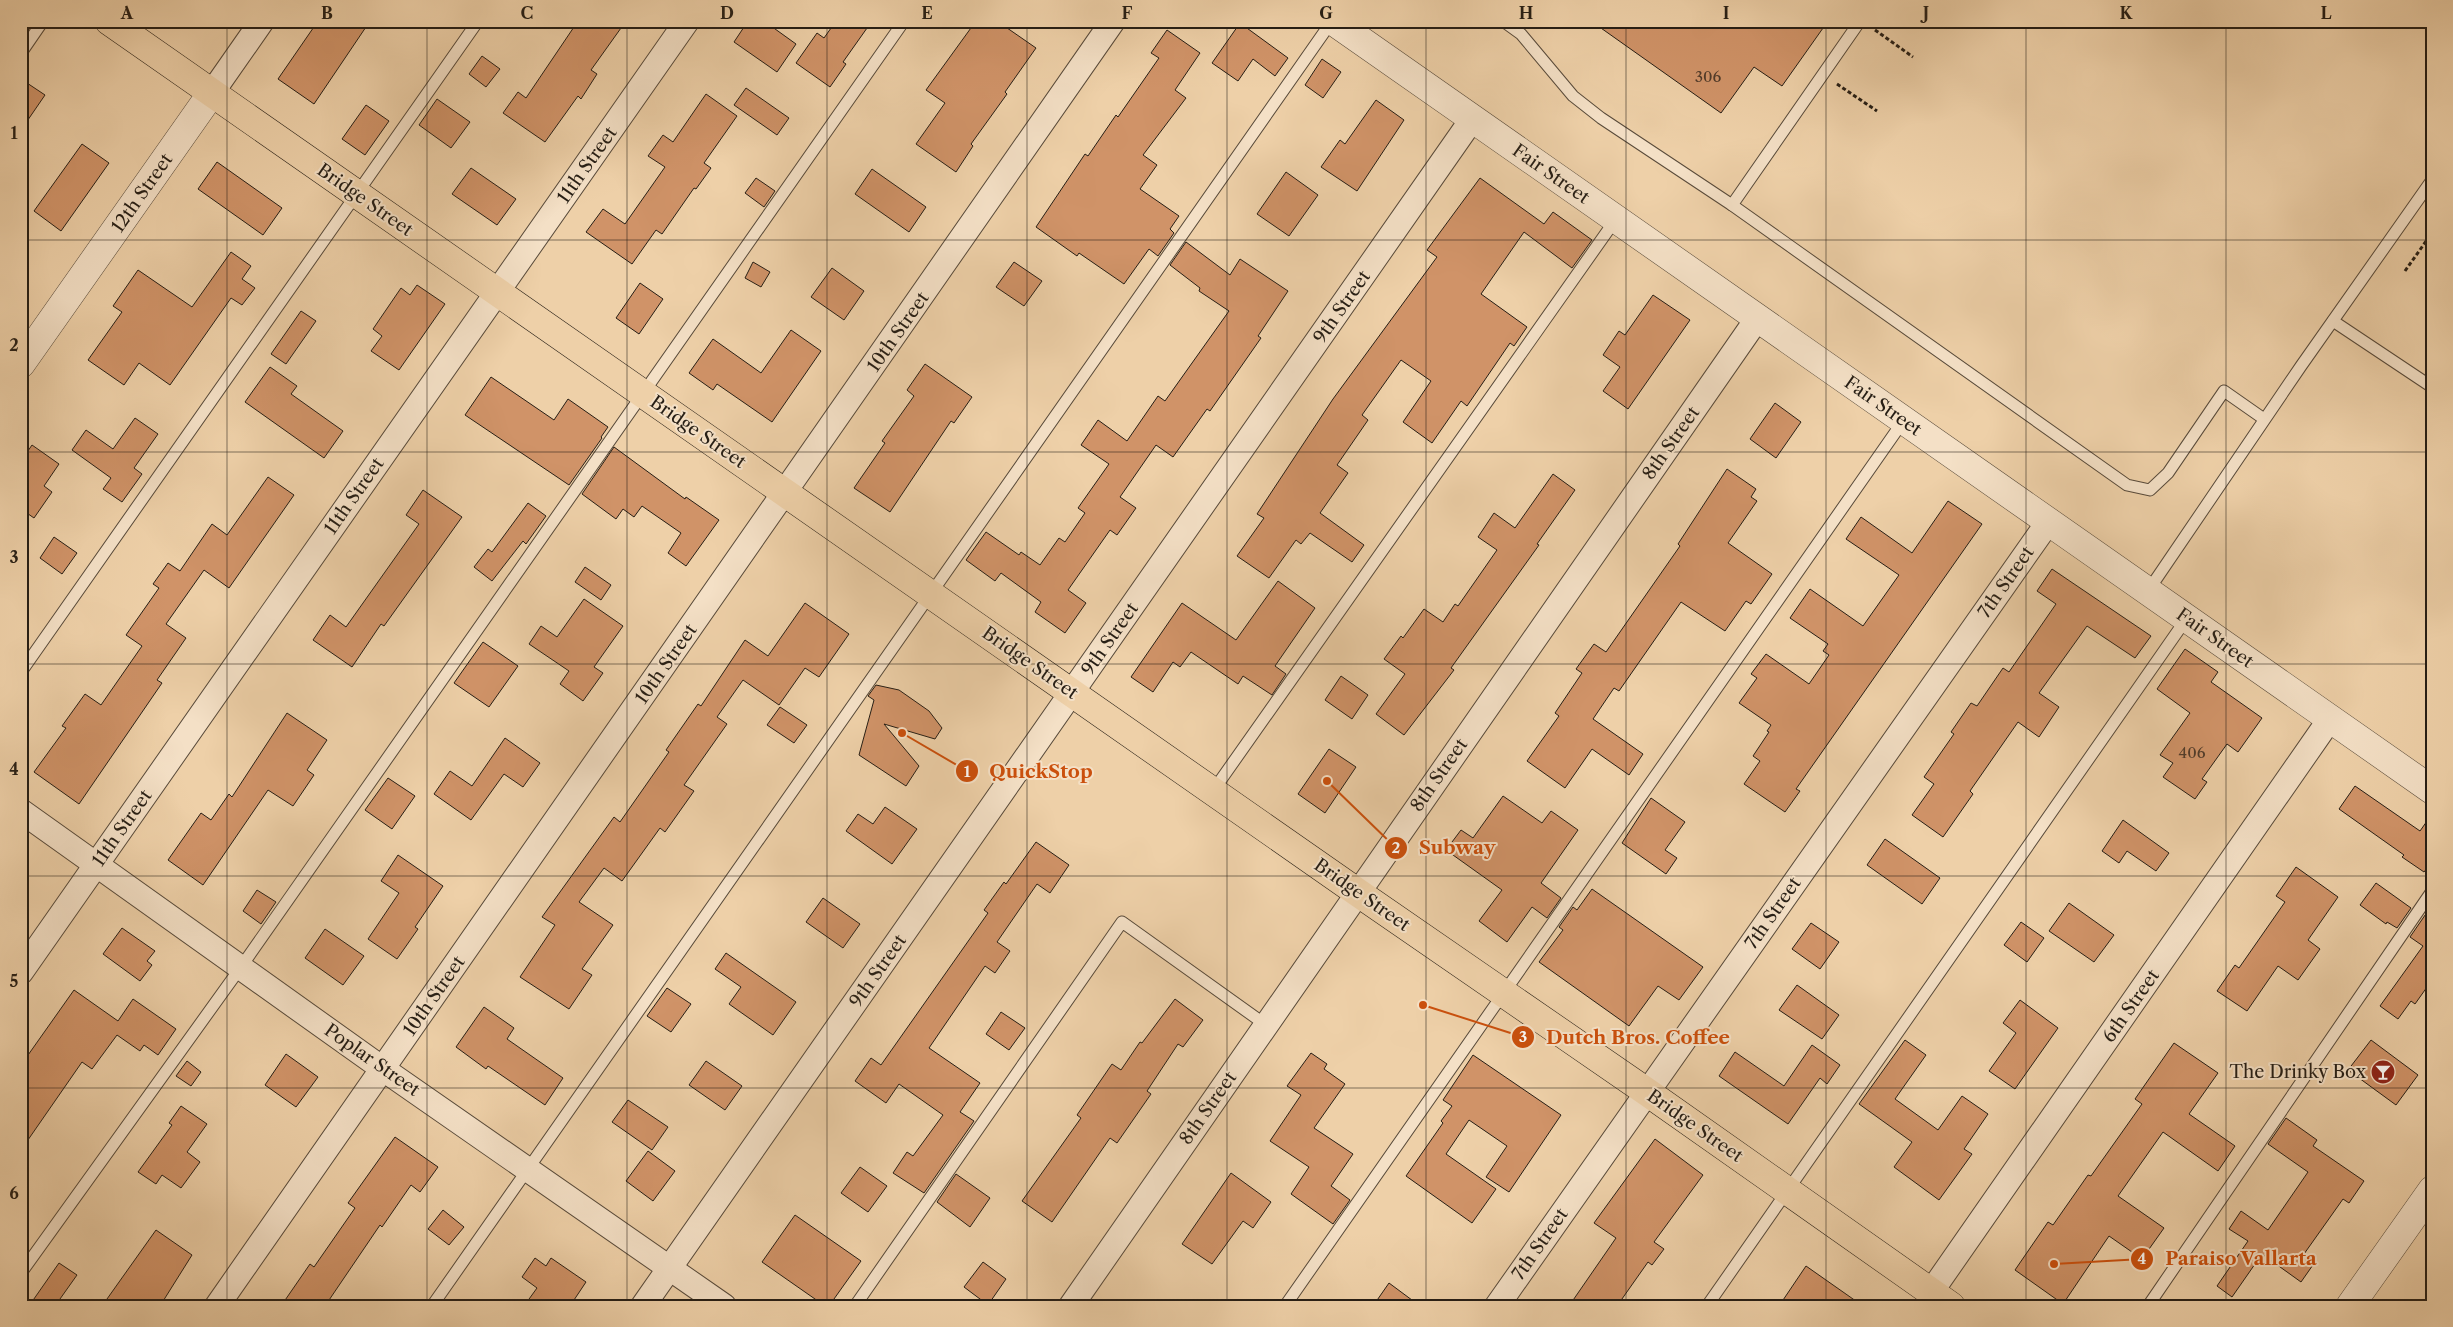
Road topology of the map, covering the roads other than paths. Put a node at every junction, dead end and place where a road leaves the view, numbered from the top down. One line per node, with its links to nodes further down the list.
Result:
1 (43, 21): 11 (lane)
2 (109, 21): 12 (highway, Bridge Street)
3 (262, 21): 12 (street, 12th Street)
4 (478, 21): 15 (lane)
5 (687, 21): 18 (street, 11th Street)
6 (904, 21): 23 (lane)
7 (1113, 21): 26 (street, 10th Street)
8 (1332, 21): 13 (street, Fair Street); 29 (lane)
9 (1503, 21): 16 (lane)
10 (1860, 21): 16 (lane)
11 (21, 53)
12 (211, 94): 15 (highway, Bridge Street); 21 (street, 12th Street)
13 (1473, 118): 17 (street, Fair Street); 32 (street, 9th Street)
14 (2432, 180): 20 (lane)
15 (356, 194): 18 (highway, Bridge Street); 31 (lane)
16 (1732, 205): 24 (lane)
17 (1616, 219): 19 (street, Fair Street); 35 (lane)
18 (497, 292): 23 (highway, Bridge Street); 37 (street, 11th Street)
19 (1757, 319): 25 (street, Fair Street); 39 (street, 8th Street)
20 (2333, 320): 22 (lane); 24 (lane)
21 (21, 364)
22 (2432, 387)
23 (644, 394): 26 (highway, Bridge Street); 40 (lane)
24 (2264, 419): 28 (lane)
25 (1904, 420): 27 (street, Fair Street); 42 (lane)
26 (786, 493): 29 (highway, Bridge Street); 44 (street, 10th Street)
27 (2049, 520): 28 (street, Fair Street); 45 (street, 7th Street)
28 (2148, 591): 30 (street, Fair Street)
29 (930, 594): 32 (highway, Bridge Street); 46 (lane)
30 (2187, 618): 33 (street, Fair Street); 47 (lane)
31 (21, 672)
32 (1073, 693): 35 (highway, Bridge Street); 49 (street, 9th Street)
33 (2330, 719): 34 (street, Fair Street); 51 (street, 6th Street)
34 (2432, 790)
35 (1213, 791): 39 (highway, Bridge Street)
36 (21, 811): 37 (street, Poplar Street)
37 (96, 864): 40 (street, Poplar Street); 41 (street, 11th Street)
38 (2432, 891): 61 (lane)
39 (1358, 892): 42 (highway, Bridge Street); 43 (street, 8th Street)
40 (241, 967): 44 (street, Poplar Street); 50 (lane)
41 (21, 972)
42 (1504, 993): 45 (highway, Bridge Street); 58 (lane)
43 (1266, 1025): 56 (lane); 57 (street, 8th Street)
44 (383, 1069): 46 (street, Poplar Street); 52 (street, 10th Street)
45 (1648, 1092): 47 (highway, Bridge Street); 59 (street, 7th Street)
46 (528, 1169): 49 (street, Poplar Street); 53 (lane)
47 (1787, 1191): 51 (highway, Bridge Street); 60 (lane)
48 (2430, 1196): 62 (street)
49 (670, 1267): 54 (street, 9th Street); 55 (street, Poplar Street)
50 (21, 1273)
51 (1941, 1299)
52 (218, 1306)
53 (432, 1306)
54 (643, 1306)
55 (724, 1306)
56 (855, 1306)
57 (1071, 1306)
58 (1285, 1306)
59 (1497, 1306)
60 (1707, 1306)
61 (2148, 1306)
62 (2350, 1306)

